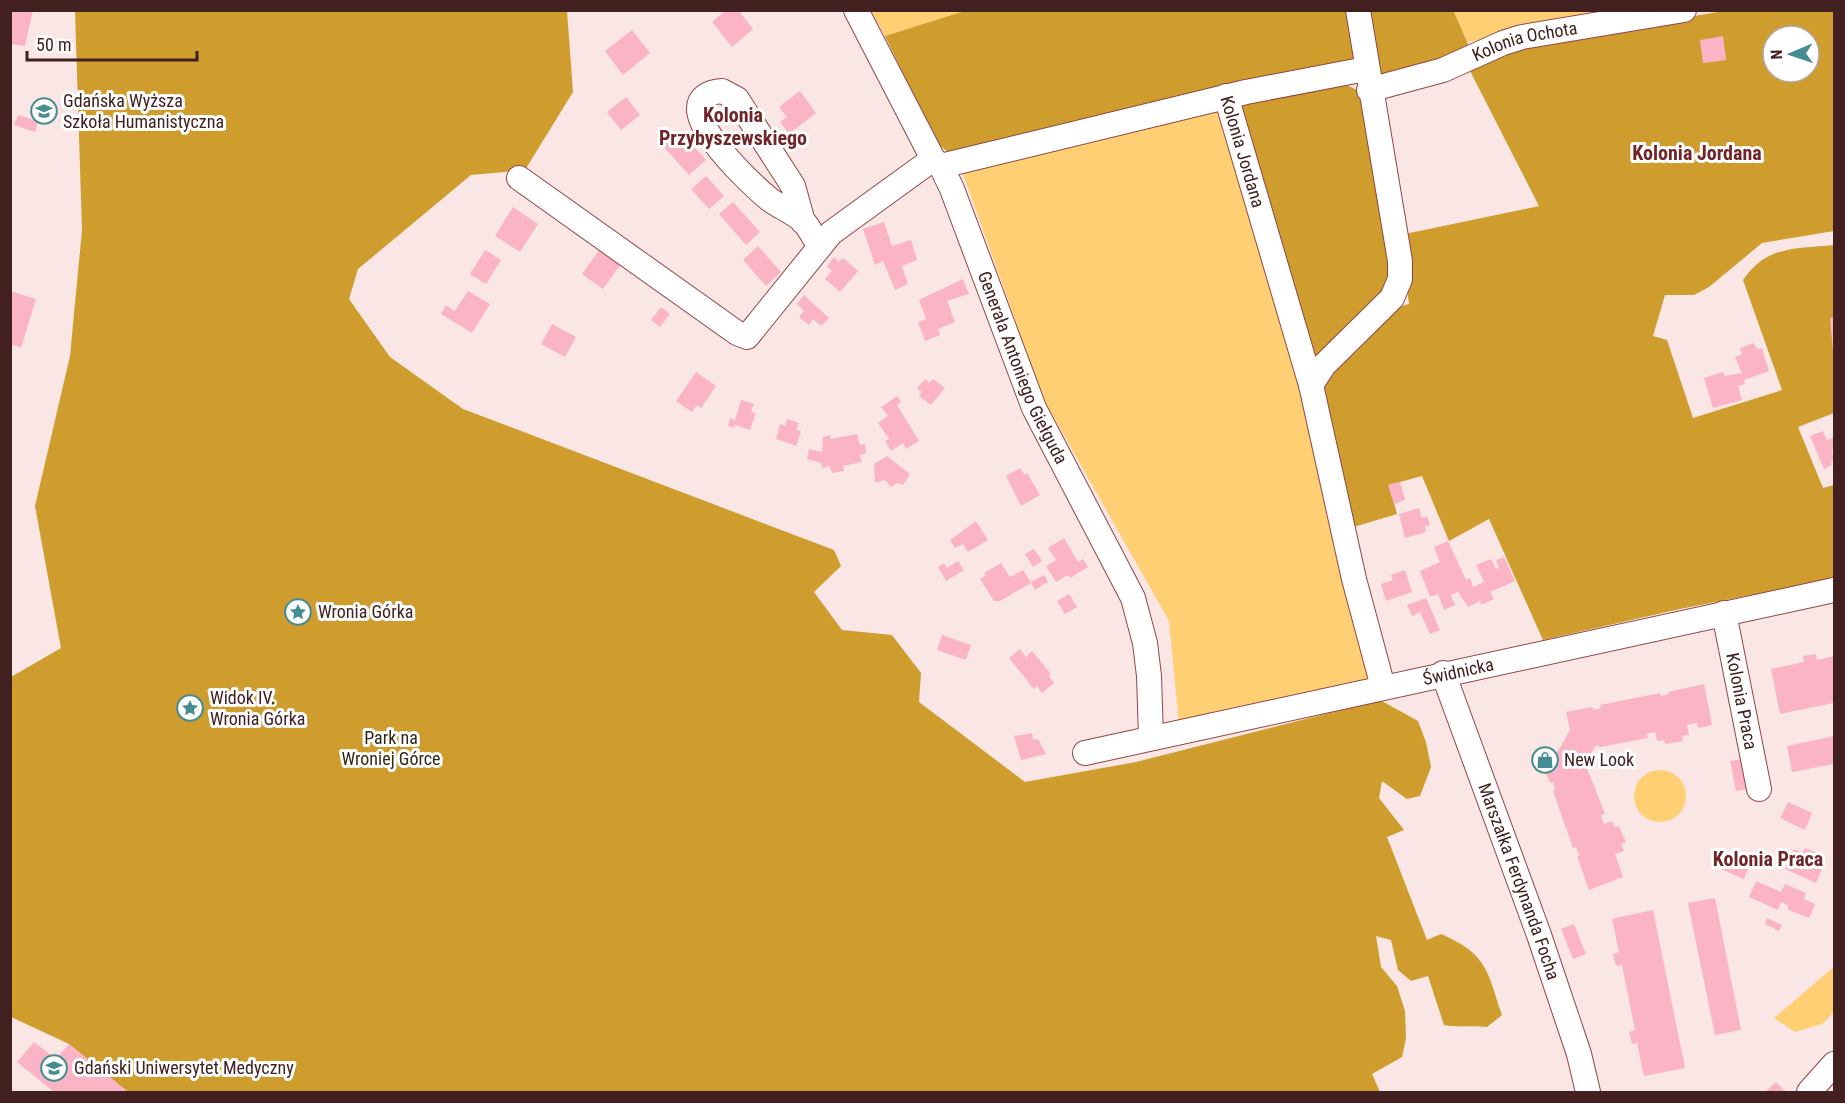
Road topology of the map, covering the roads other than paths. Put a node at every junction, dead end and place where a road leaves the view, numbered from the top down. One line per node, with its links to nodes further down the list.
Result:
1 (856, 10): 6 (street, Generała Antoniego Giełguda)
2 (1358, 10): 4 (street)
3 (1684, 10): 4 (street, Kolonia Ochota)
4 (1368, 79): 5 (street, Kolonia Ochota); 10 (street)
5 (1226, 96): 6 (street, Kolonia Jordana); 10 (street, Kolonia Jordana)
6 (937, 163): 9 (street); 15 (street, Generała Antoniego Giełguda)
7 (519, 178): 9 (street)
8 (803, 222): 8 (street); 9 (street)
9 (819, 245)
10 (1311, 385): 14 (street, Kolonia Jordana)
11 (1834, 590): 12 (street, Świdnicka)
12 (1724, 613): 13 (street, Świdnicka); 17 (street, Kolonia Praca)
13 (1443, 673): 14 (street, Świdnicka); 19 (street, Marszałka Ferdynanda Focha)
14 (1383, 687): 15 (street, Świdnicka)
15 (1151, 737): 16 (street, Świdnicka)
16 (1085, 753)
17 (1759, 789)
18 (1834, 1064): 20 (street)
19 (1588, 1092)
20 (1809, 1092)

